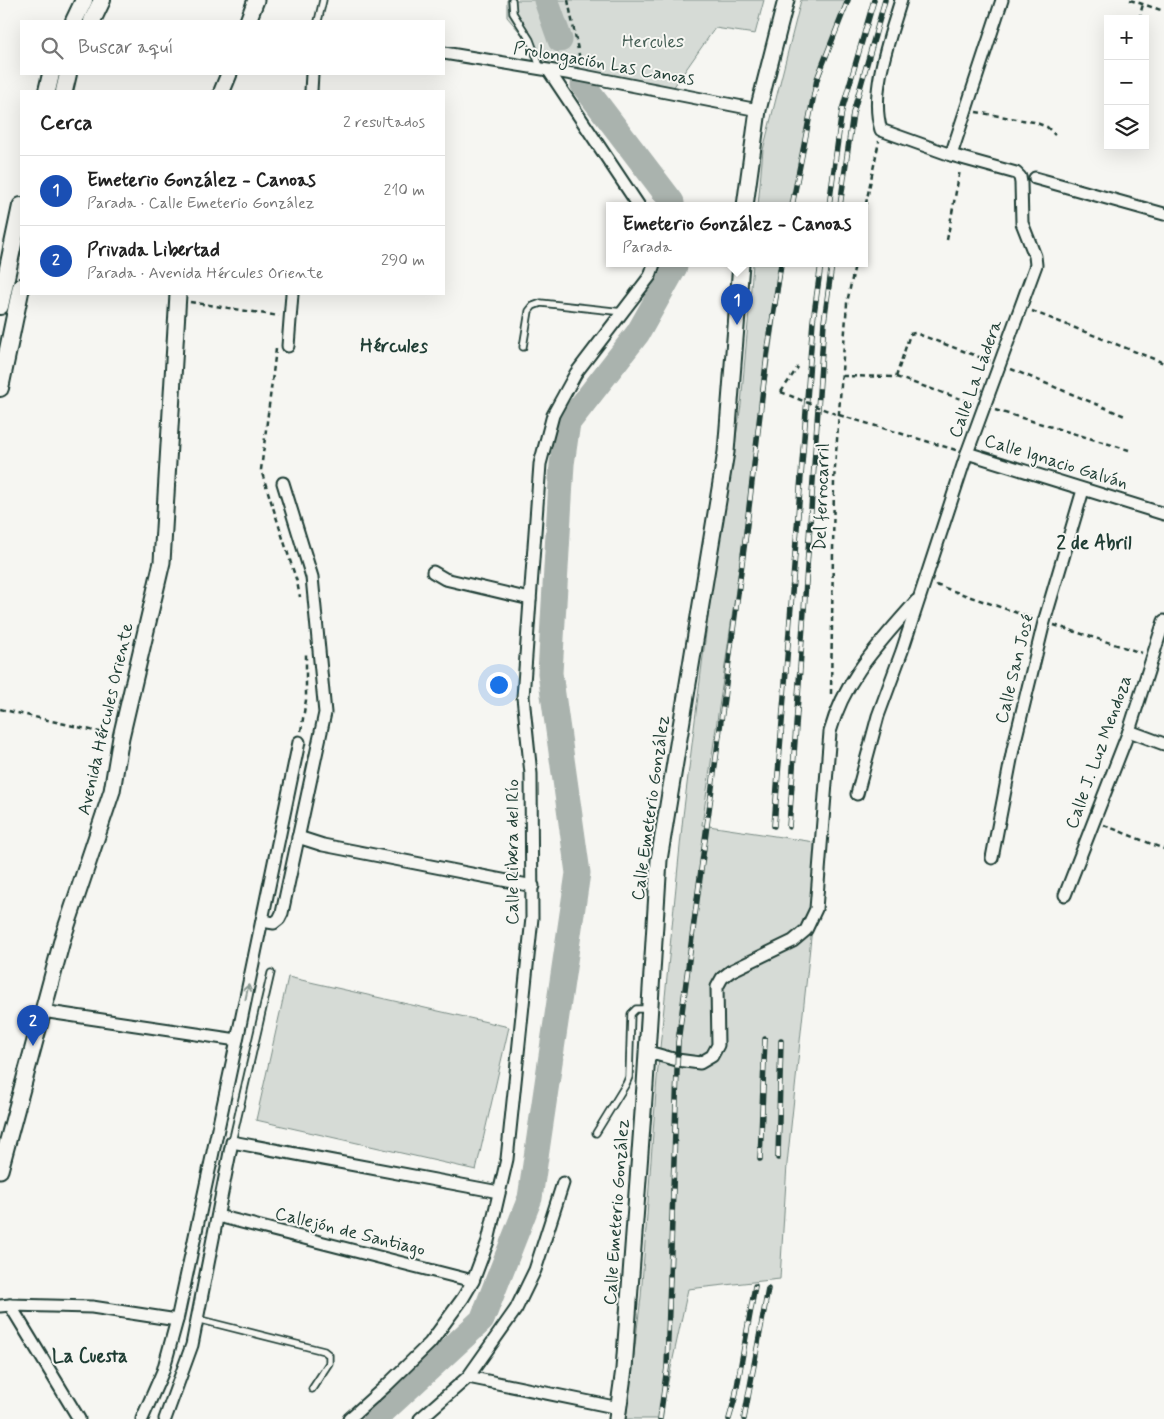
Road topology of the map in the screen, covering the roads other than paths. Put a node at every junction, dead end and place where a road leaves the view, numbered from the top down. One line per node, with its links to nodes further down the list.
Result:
1 (84, 0): 9 (main road)
2 (102, 0): 10 (main road)
3 (256, 0): 11 (street)
4 (323, 0): 12 (lane)
5 (512, 0): 14 (lane)
6 (786, 0): 23 (street)
7 (902, 0): 24 (street)
8 (1002, 0): 24 (street)
9 (74, 20)
10 (92, 20)
11 (248, 20)
12 (318, 20)
13 (445, 53): 14 (street, Prolongación Las Canoas)
14 (545, 70): 23 (street, Prolongación Las Canoas); 26 (street)
15 (51, 75): 19 (main road)
16 (68, 75): 20 (main road)
17 (229, 75): 21 (street)
18 (312, 75): 22 (street)
19 (47, 90)
20 (64, 90)
21 (222, 90)
22 (311, 90)
23 (758, 110): 27 (street)
24 (957, 156): 40 (street, Calle La Ladera)
25 (1035, 178): 29 (street)
26 (636, 202)
27 (746, 202)
28 (20, 211): 35 (main road)
29 (1164, 214)
30 (653, 267): 36 (street, Calle Ribera del Río)
31 (741, 267): 58 (street, Calle Emeterio González)
32 (20, 292): 39 (main road)
33 (292, 295): 37 (street)
34 (177, 297): 59 (street, Avenida Hércules Oriente)
35 (0, 306)
36 (623, 312): 38 (lane); 46 (street, Calle Ribera del Río)
37 (288, 346)
38 (523, 347)
39 (0, 388)
40 (967, 453): 42 (street, Calle Ignacio Galván); 45 (street, Calle La Ladera)
41 (283, 482): 52 (street)
42 (1083, 490): 43 (street, Calle Ignacio Galván); 53 (street, Calle San José)
43 (1164, 514)
44 (434, 572): 46 (street)
45 (920, 596): 51 (street, Calle La Ladera); 61 (street, Calle La Ladera)
46 (530, 599): 54 (street, Calle Ribera del Río)
47 (1164, 621): 48 (street, Calle J. Luz Mendoza)
48 (1129, 731): 50 (street); 55 (street, Calle J. Luz Mendoza)
49 (299, 742): 56 (street)
50 (1164, 744)
51 (857, 794)
52 (298, 837): 54 (street); 56 (street)
53 (992, 858)
54 (533, 886): 66 (street, Calle Ribera del Río)
55 (1065, 895)
56 (262, 921): 60 (street, one-way to 56)
57 (271, 973): 63 (lane)
58 (650, 1010): 61 (street, Calle Emeterio González); 62 (lane)
59 (42, 1011): 60 (street); 64 (street, Avenida Hércules Oriente)
60 (237, 1040): 71 (street)
61 (648, 1052): 74 (street, Calle Emeterio González)
62 (596, 1133)
63 (232, 1142): 66 (street); 67 (street)
64 (0, 1170)
65 (563, 1183): 72 (street)
66 (499, 1192): 68 (street, Calle Ribera del Río)
67 (218, 1216): 68 (street, Callejón de Santiago); 70 (street)
68 (473, 1281): 78 (street, Calle Ribera del Río)
69 (5, 1305): 71 (street); 75 (street)
70 (197, 1319): 73 (lane); 77 (street)
71 (177, 1320): 76 (street)
72 (468, 1377): 74 (street); 79 (street)
73 (312, 1389)
74 (618, 1414)
75 (79, 1419)
76 (142, 1419)
77 (165, 1419)
78 (349, 1419)
79 (420, 1419)

